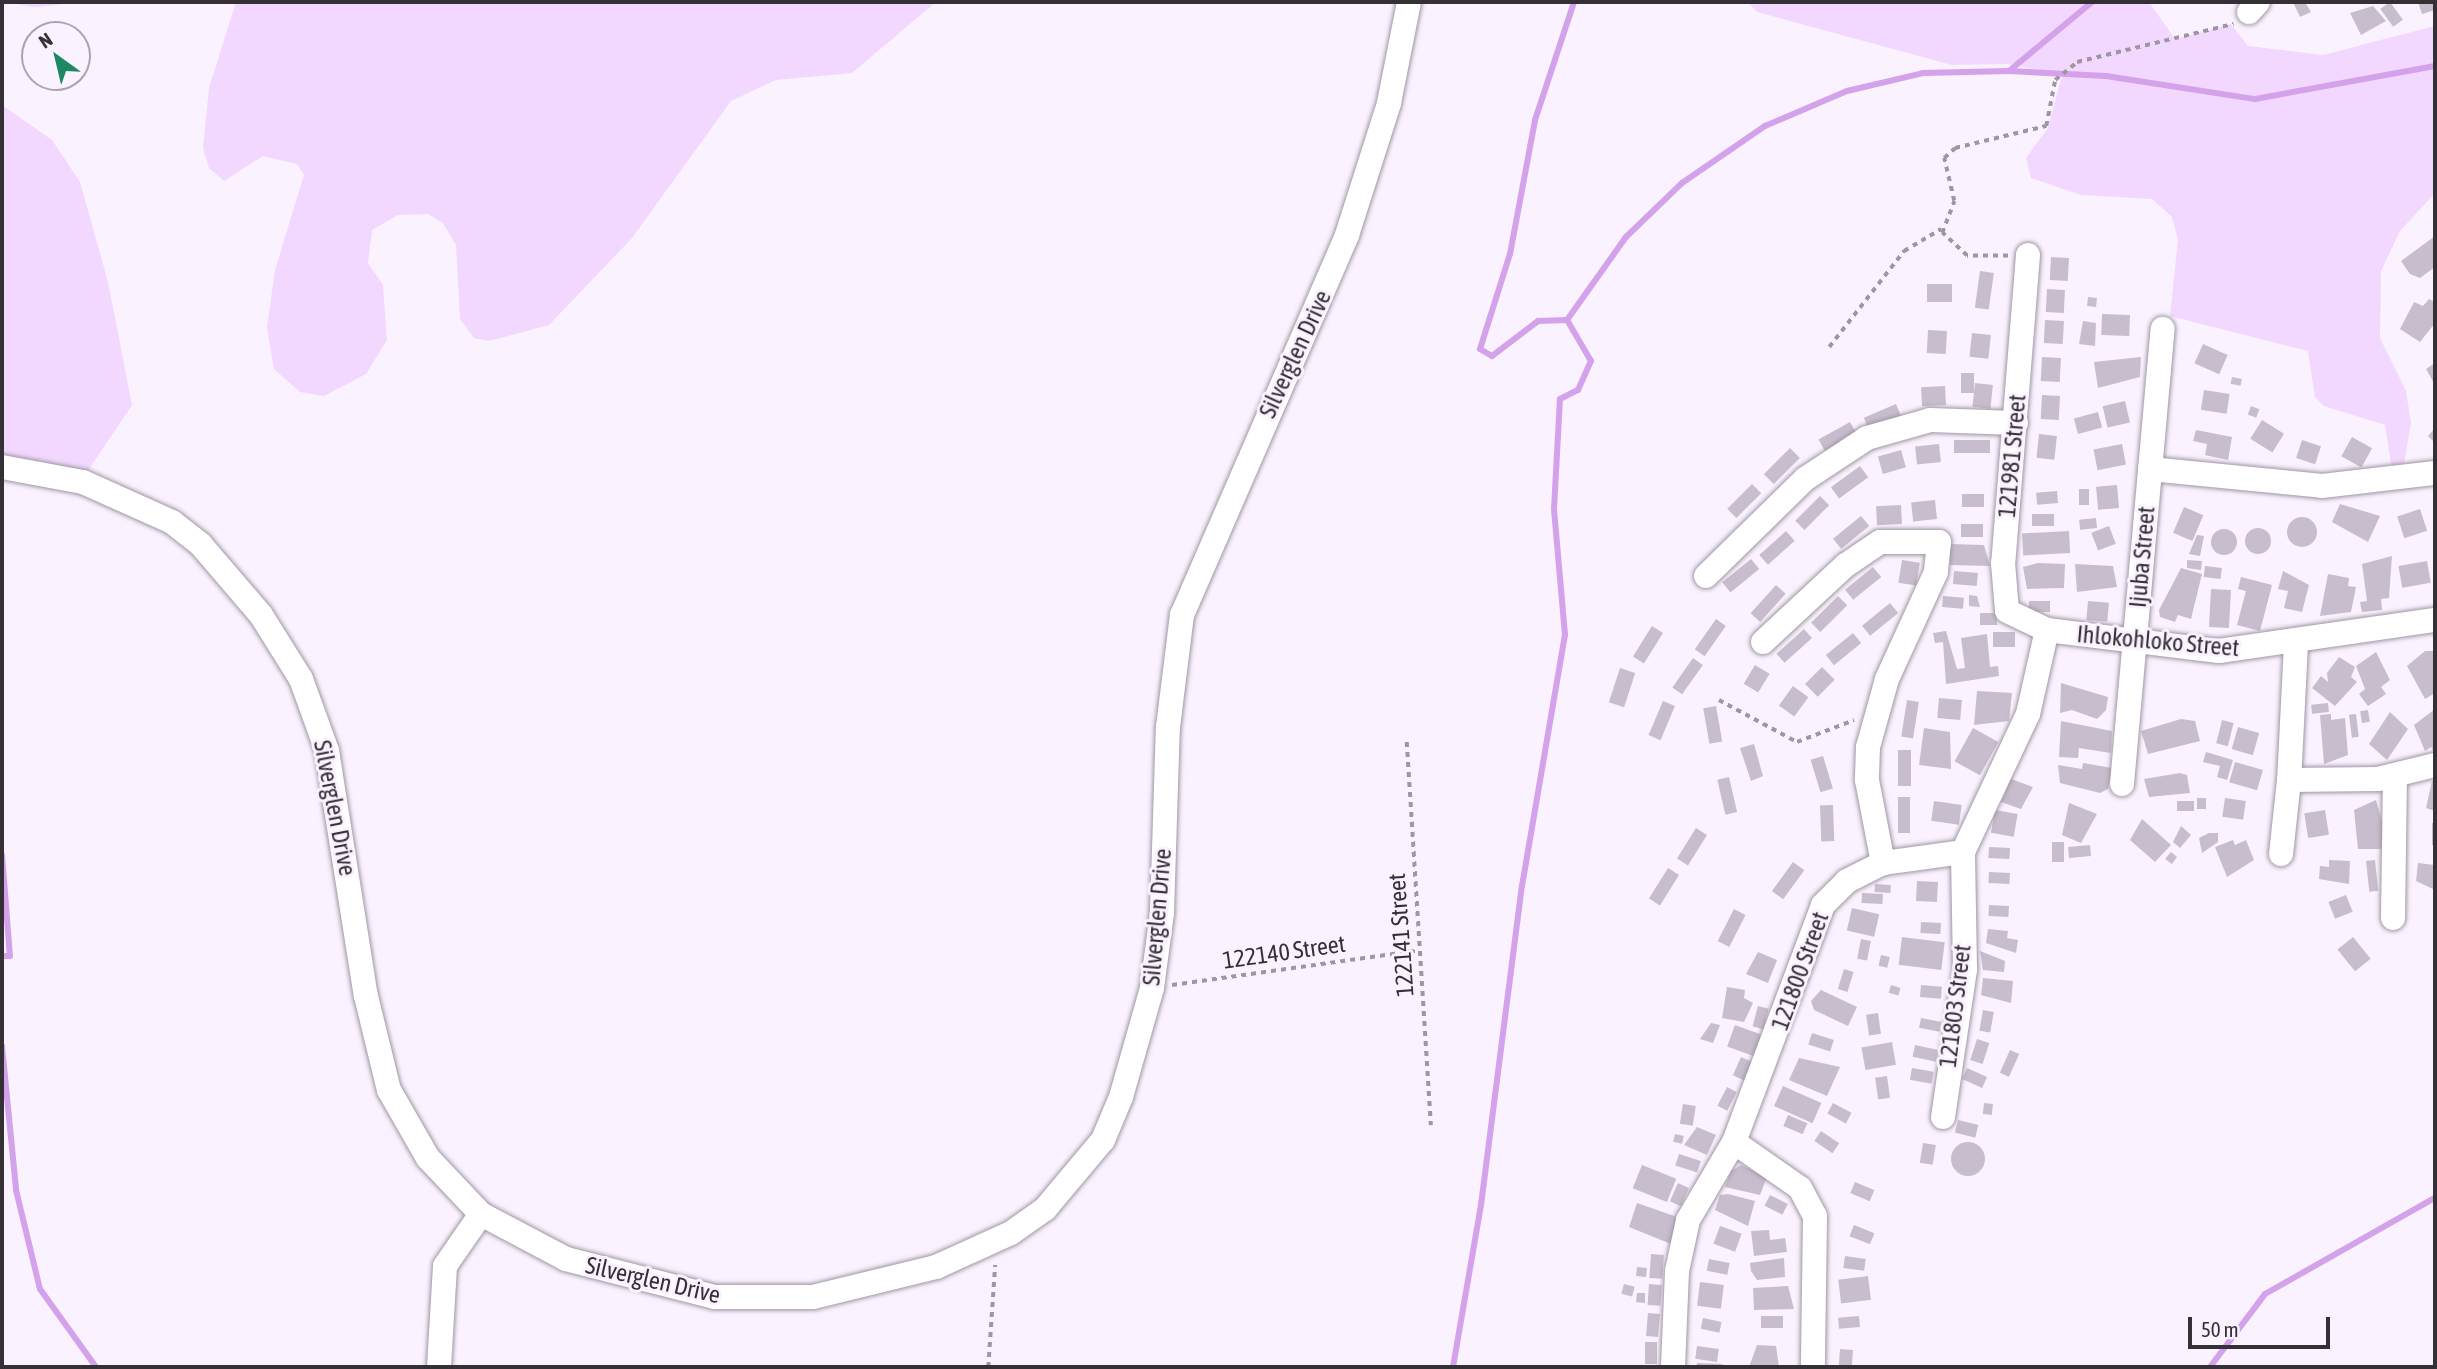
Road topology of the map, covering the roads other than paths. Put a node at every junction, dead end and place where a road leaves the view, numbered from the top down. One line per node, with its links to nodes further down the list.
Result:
1 (1409, 2): 24 (street, Silverglen Drive)
2 (2028, 256): 4 (street, 121981 Street)
3 (2164, 329): 6 (street, Ijuba Street)
4 (2016, 423): 8 (street); 10 (street, 121981 Street)
5 (2, 467): 24 (street, Silverglen Drive)
6 (2150, 469): 7 (street); 12 (street, Ijuba Street)
7 (2435, 473)
8 (1706, 576)
9 (2435, 620): 13 (street, Ihlokohloko Street)
10 (2047, 630): 12 (street, Ihlokohloko Street); 18 (street)
11 (1763, 642): 20 (street)
12 (2135, 643): 13 (street, Ihlokohloko Street); 17 (street, Ijuba Street)
13 (2297, 644): 16 (street)
14 (2435, 765): 15 (street)
15 (2395, 776): 16 (street); 21 (street)
16 (2289, 780): 19 (street)
17 (2122, 784)
18 (1962, 852): 20 (street, 121800 Street); 22 (street, 121803 Street)
19 (2281, 854)
20 (1883, 863): 23 (street, 121800 Street)
21 (2393, 918)
22 (1943, 1117)
23 (1734, 1142): 26 (street, 121800 Street); 27 (street)
24 (481, 1214): 25 (street)
25 (439, 1367)
26 (1673, 1367)
27 (1813, 1367)

